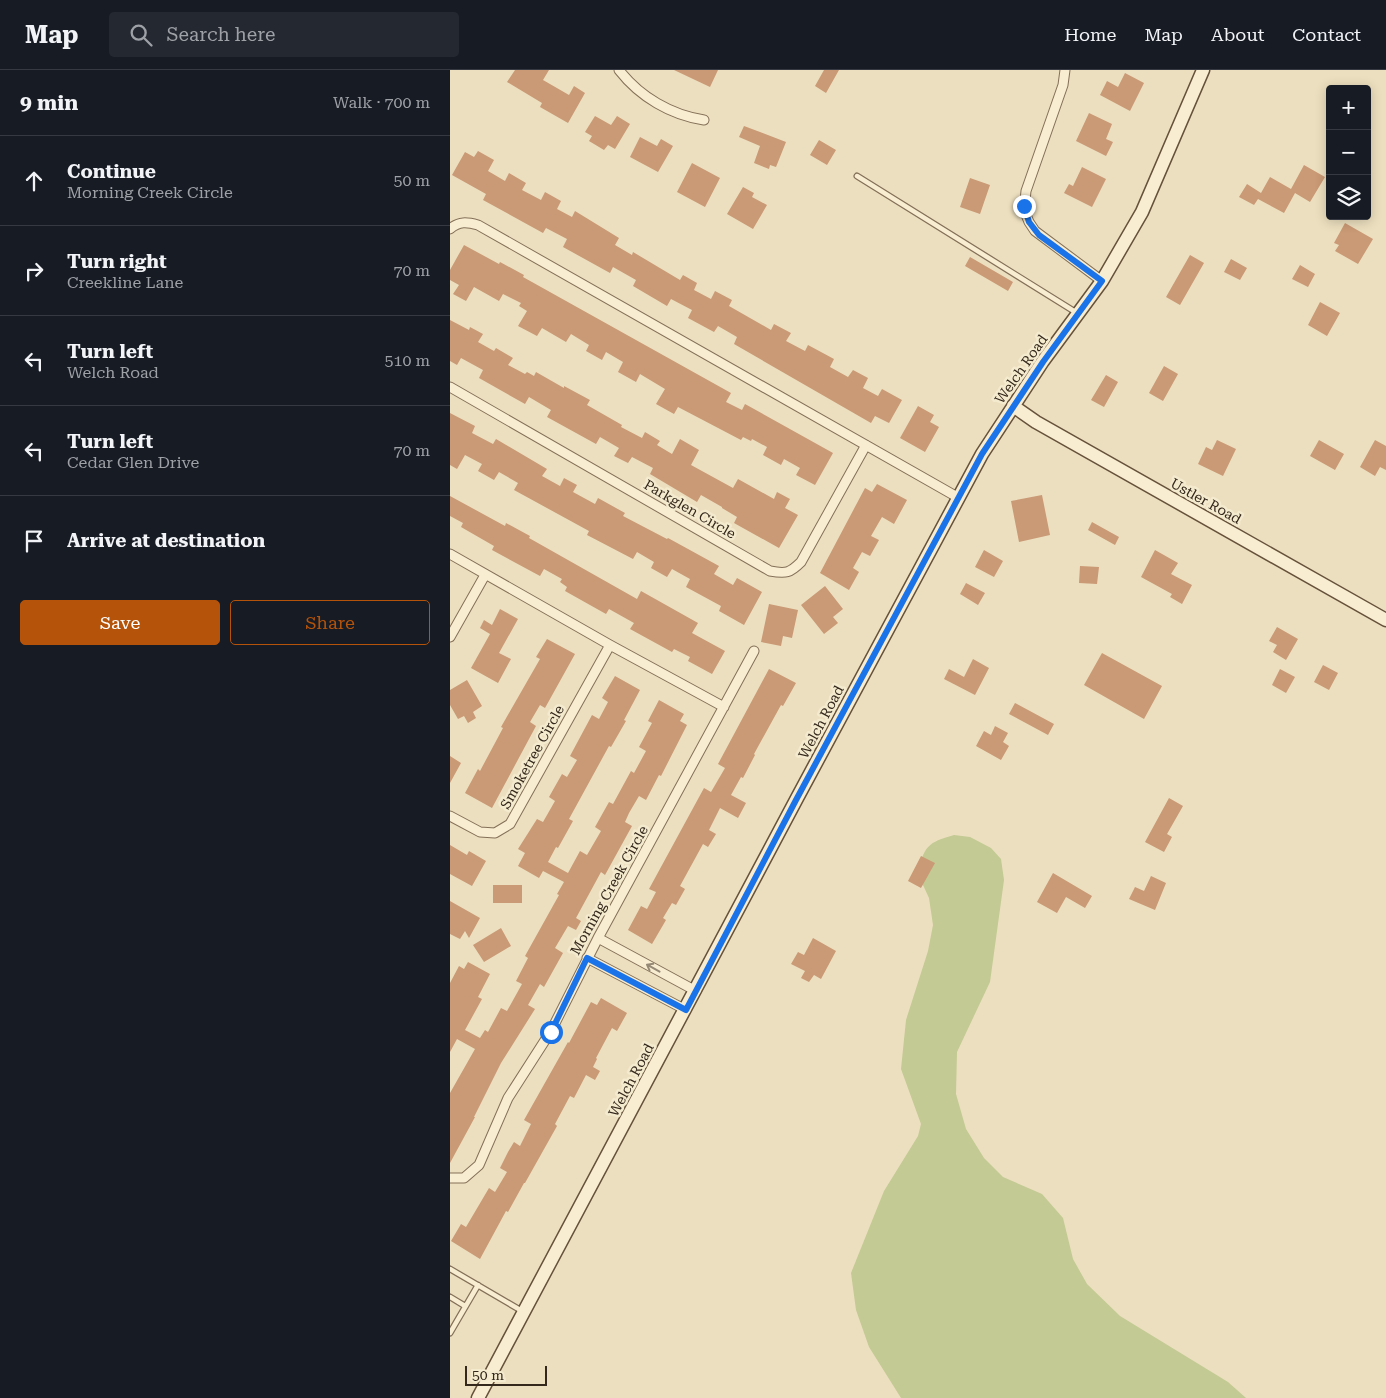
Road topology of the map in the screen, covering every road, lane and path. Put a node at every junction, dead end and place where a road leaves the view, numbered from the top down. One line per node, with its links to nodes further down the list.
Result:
1 (619, 70): 4 (street)
2 (1065, 70): 7 (street)
3 (1203, 70): 7 (main road, Welch Road)
4 (704, 120)
5 (857, 176): 8 (lane)
6 (450, 229): 11 (street)
7 (1102, 281): 8 (main road, Welch Road)
8 (1079, 314): 10 (main road, Welch Road)
9 (450, 387): 11 (street, Parkglen Circle)
10 (1013, 406): 12 (main road, Welch Road); 15 (main road, Ustler Road)
11 (866, 445): 12 (street)
12 (959, 498): 23 (main road, Welch Road)
13 (450, 554): 14 (street)
14 (485, 575): 16 (street); 17 (street)
15 (1386, 620)
16 (450, 637)
17 (610, 645): 19 (street); 20 (street, Smoketree Circle)
18 (754, 651): 19 (street, Morning Creek Circle)
19 (724, 707): 21 (street, Morning Creek Circle)
20 (450, 816)
21 (598, 938): 22 (street, Morning Creek Circle); 23 (street, one-way to 21)
22 (587, 958): 24 (street); 25 (street, Morning Creek Circle)
23 (696, 991): 24 (main road, Welch Road)
24 (686, 1010): 30 (main road, Welch Road)
25 (450, 1178)
26 (450, 1269): 27 (lane)
27 (478, 1285): 29 (lane); 30 (lane)
28 (450, 1297): 29 (lane)
29 (465, 1306): 31 (lane)
30 (524, 1312): 32 (main road, Welch Road)
31 (450, 1332)
32 (478, 1398)

